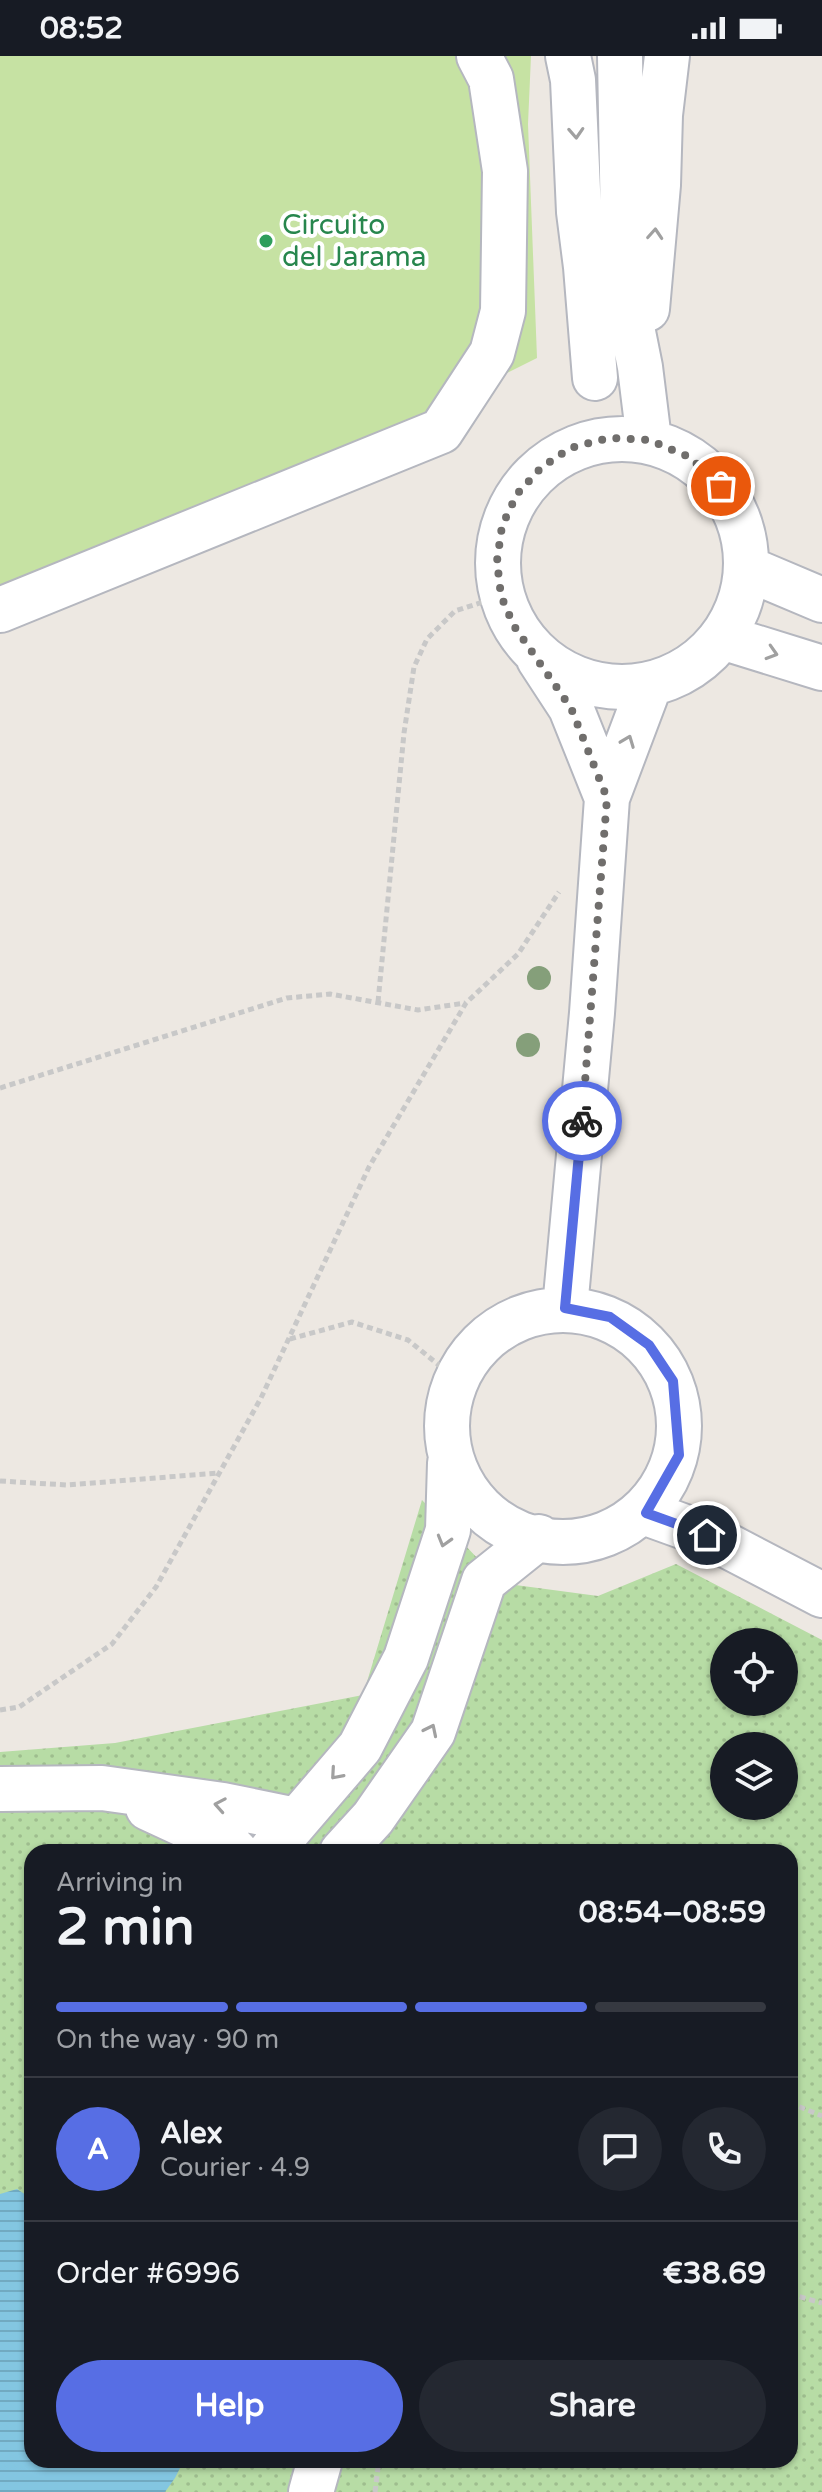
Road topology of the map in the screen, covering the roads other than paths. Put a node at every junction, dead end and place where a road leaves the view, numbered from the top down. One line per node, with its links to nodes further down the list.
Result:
1 (479, 56): 12 (street)
2 (568, 56): 7 (street, one-way to 7)
3 (620, 56): 5 (street)
4 (667, 56): 6 (street, one-way to 4)
5 (624, 287): 6 (street); 7 (street)
6 (640, 367): 8 (street)
7 (595, 378): 9 (street)
8 (649, 440): 9 (street); 10 (street)
9 (570, 448): 14 (street)
10 (746, 568): 11 (street); 13 (street)
11 (822, 600)
12 (0, 610)
13 (722, 637): 15 (street, one-way to 15); 16 (street)
14 (533, 651): 16 (street); 17 (street)
15 (822, 668)
16 (650, 684): 17 (street, one-way to 16)
17 (607, 798): 18 (street)
18 (565, 1308): 19 (street); 20 (street)
19 (450, 1463): 21 (street); 25 (street, one-way to 25)
20 (646, 1513): 21 (street); 22 (street)
21 (539, 1537): 27 (street, one-way to 21)
22 (822, 1595)
23 (102, 1788): 24 (street); 25 (street, one-way to 23); 26 (street)
24 (0, 1789)
25 (292, 1840)
26 (226, 1844)
27 (349, 1844)
28 (318, 2468): 29 (street)
29 (311, 2492)

